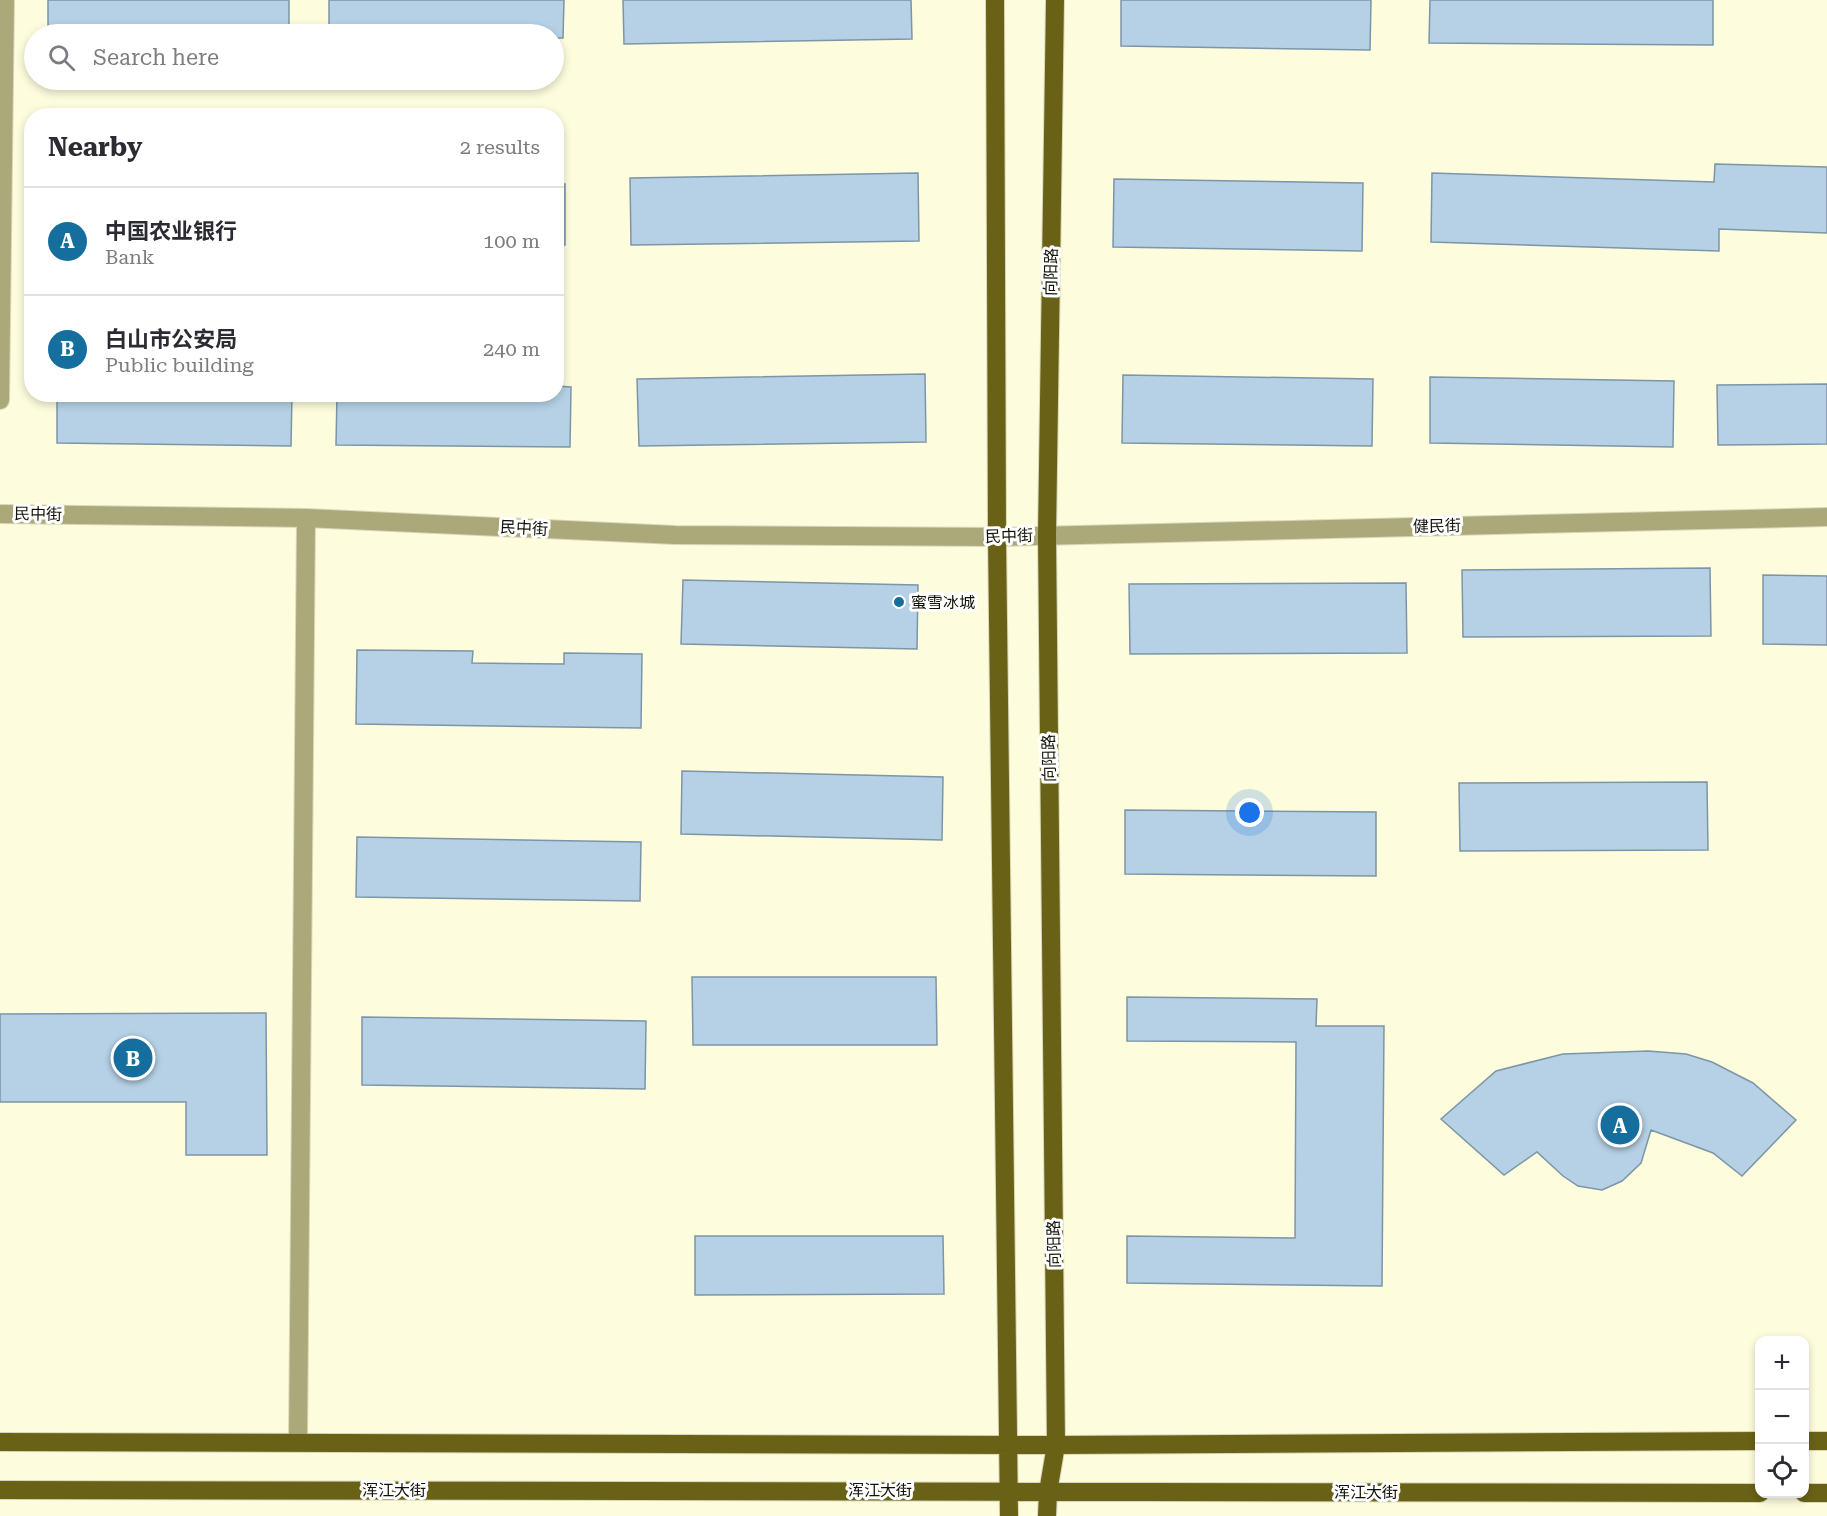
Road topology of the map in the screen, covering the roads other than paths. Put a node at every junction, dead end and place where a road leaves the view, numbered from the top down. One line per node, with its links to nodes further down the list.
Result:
1 (5, 0): 4 (street)
2 (995, 0): 9 (main road)
3 (1055, 0): 8 (main road, 向阳路)
4 (0, 400)
5 (0, 514): 7 (street, 民中街)
6 (1827, 517): 8 (street, 健民街)
7 (306, 518): 9 (street, 民中街); 14 (street)
8 (1047, 535): 9 (street, 民中街); 16 (main road, 向阳路)
9 (997, 537): 15 (main road)
10 (1755, 1441): 16 (main road)
11 (1809, 1441): 12 (main road)
12 (1827, 1441)
13 (0, 1442): 14 (main road)
14 (298, 1442): 15 (main road)
15 (1008, 1443): 16 (main road); 18 (main road)
16 (1056, 1445): 19 (main road, 向阳路)
17 (0, 1490): 18 (main road, 浑江大街)
18 (1010, 1490): 19 (main road, 浑江大街); 23 (main road)
19 (1048, 1492): 20 (main road, 浑江大街); 24 (main road, 向阳路)
20 (1755, 1493)
21 (1809, 1493): 22 (main road)
22 (1827, 1493)
23 (1009, 1516)
24 (1047, 1516)

